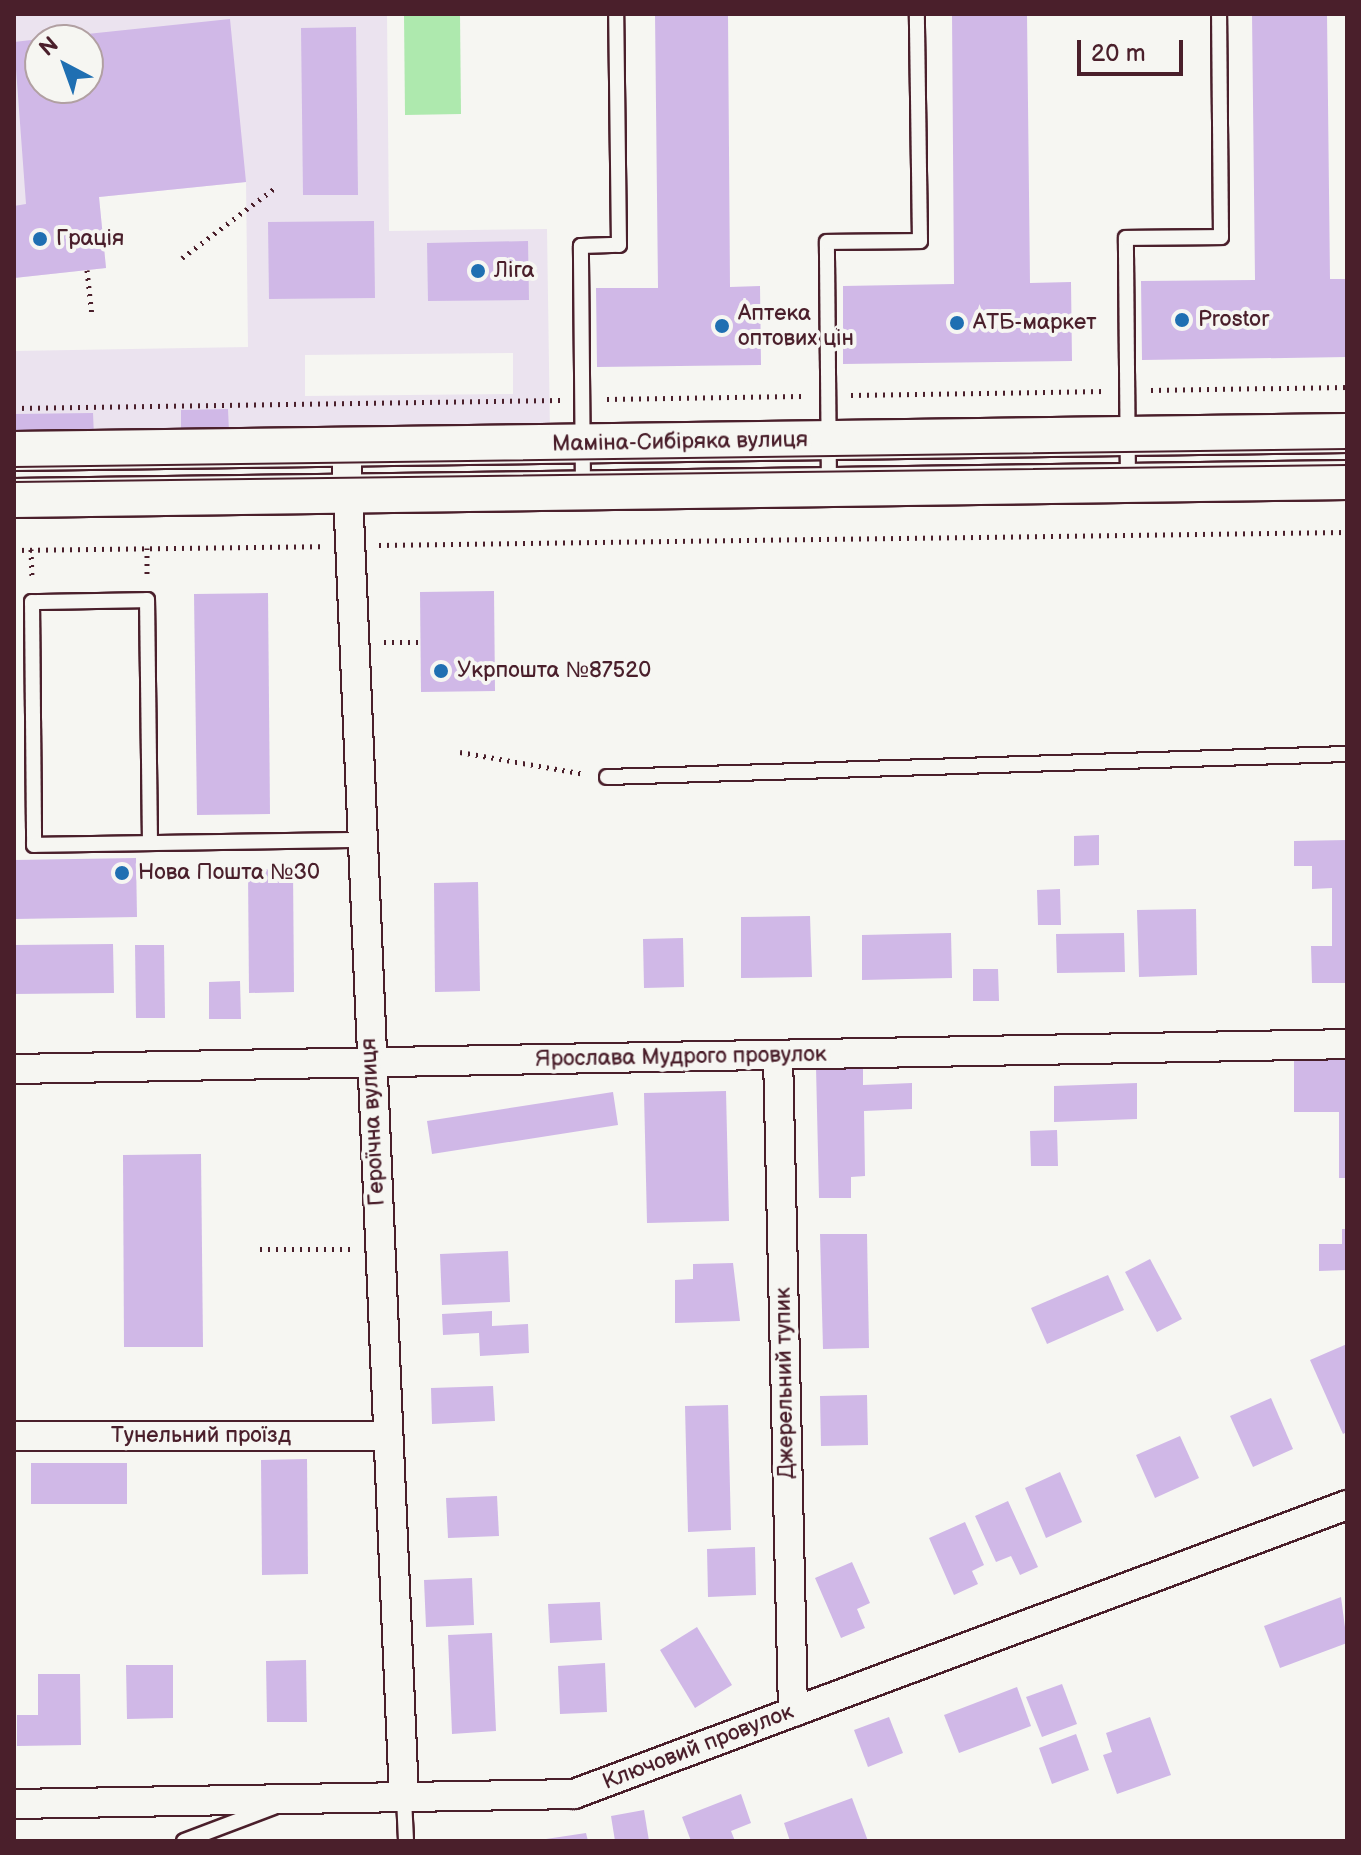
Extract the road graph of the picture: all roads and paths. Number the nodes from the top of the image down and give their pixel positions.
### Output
1 (616, 14) edge
2 (917, 14) edge
3 (1219, 14) edge
4 (275, 188) dead end
5 (182, 258) dead end
6 (87, 270) dead end
7 (92, 316) dead end
8 (1347, 387) edge
9 (1128, 390) junction
10 (828, 395) junction
11 (582, 400) junction
12 (14, 408) edge
13 (1347, 433) edge
14 (1128, 436) junction
15 (829, 440) junction
16 (583, 443) junction
17 (346, 447) junction
18 (14, 451) edge
19 (1347, 480) edge
20 (1128, 483) junction
21 (829, 487) junction
22 (583, 490) junction
23 (346, 493) junction
24 (14, 498) edge
25 (1347, 532) edge
26 (347, 546) junction
27 (14, 550) edge
28 (460, 752) dead end
29 (1347, 754) edge
30 (607, 777) joint
31 (360, 840) junction
32 (150, 843) junction
33 (1347, 1044) edge
34 (778, 1055) junction
35 (370, 1062) junction
36 (14, 1069) edge
37 (260, 1249) dead end
38 (379, 1249) junction
39 (14, 1436) edge
40 (387, 1436) junction
41 (1347, 1505) edge
42 (793, 1712) junction
43 (404, 1798) junction
44 (294, 1800) junction
45 (14, 1804) edge
46 (184, 1841) edge
47 (406, 1841) edge

1 - 11 lane
2 - 10 lane
3 - 9 lane
4 - 5 path
6 - 7 path
8 - 9 path
9 - 10 path
9 - 14 lane
10 - 11 path
10 - 15 lane
11 - 12 path
11 - 16 lane
13 - 14 main road, Маміна-Сибіряка вулиця
14 - 15 main road, Маміна-Сибіряка вулиця
14 - 20 lane
15 - 16 main road, Маміна-Сибіряка вулиця
15 - 21 lane
16 - 17 main road, Маміна-Сибіряка вулиця
16 - 22 lane
17 - 18 main road, Маміна-Сибіряка вулиця
17 - 23 street, Героїчна вулиця
19 - 20 main road
20 - 21 main road
21 - 22 main road
22 - 23 main road
23 - 24 main road
23 - 26 street, Героїчна вулиця
25 - 26 path
26 - 27 path
26 - 31 street, Героїчна вулиця
28 - 30 path
29 - 30 lane
31 - 32 lane
31 - 35 street, Героїчна вулиця
32 - 32 lane
33 - 34 street, Ярослава Мудрого провулок
34 - 35 street, Ярослава Мудрого провулок
34 - 42 street, Джерельний тупик
35 - 36 street, Ярослава Мудрого провулок
35 - 38 street, Героїчна вулиця
37 - 38 path
38 - 40 street, Героїчна вулиця
39 - 40 street, Тунельний проїзд
40 - 43 street, Героїчна вулиця
41 - 42 street, Ключовий провулок
42 - 43 street, Ключовий провулок
43 - 44 street, Ключовий провулок
43 - 47 lane
44 - 45 street, Ключовий провулок
44 - 46 lane

